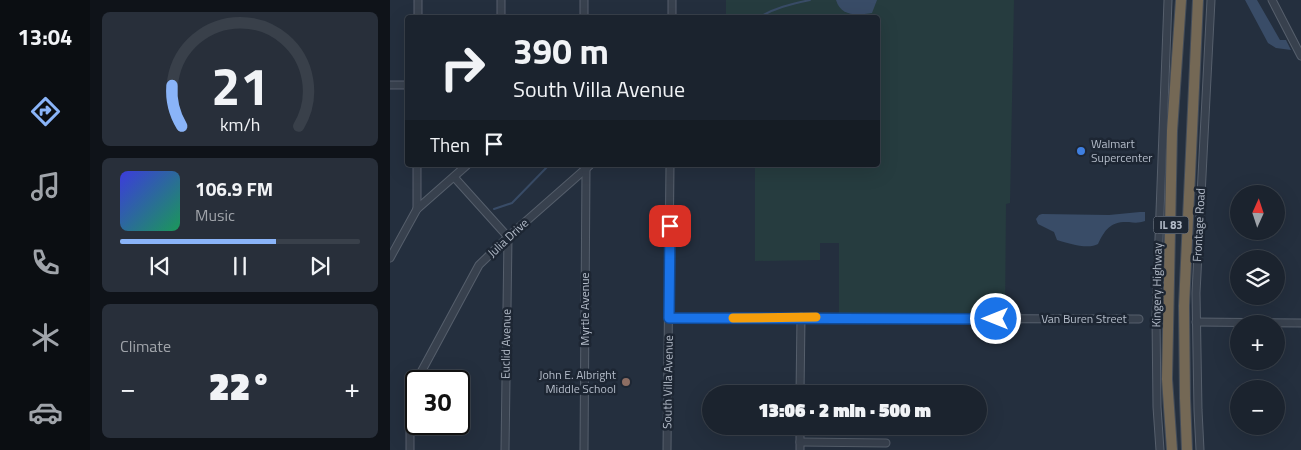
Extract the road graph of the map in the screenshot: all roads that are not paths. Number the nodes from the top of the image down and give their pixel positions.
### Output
1 (418, 0) edge
2 (501, 0) edge
3 (584, 0) edge
4 (672, 0) edge
5 (1168, 0) edge
6 (1181, 0) edge
7 (1198, 0) edge
8 (1211, 0) edge
9 (1272, 0) edge
10 (418, 15) edge
11 (501, 15) edge
12 (584, 15) edge
13 (672, 15) edge
14 (1301, 56) edge
15 (390, 85) edge
16 (405, 85) edge
17 (417, 167) edge
18 (466, 167) edge
19 (588, 167) edge
20 (670, 167) edge
21 (454, 177) junction
22 (417, 209) junction
23 (508, 237) junction
24 (390, 258) edge
25 (801, 317) junction
26 (669, 318) junction
27 (1139, 319) dead end
28 (1196, 322) junction
29 (1301, 322) edge
30 (800, 385) edge
31 (800, 435) edge
32 (800, 442) junction
33 (886, 443) dead end
34 (410, 450) edge
35 (505, 450) edge
36 (584, 450) edge
37 (667, 450) edge
38 (800, 450) edge
39 (1160, 450) edge
40 (1172, 450) edge
41 (1187, 450) edge
42 (1200, 450) edge

1 - 10 street
2 - 11 street
3 - 12 street
4 - 13 street
5 - 39 street
6 - 40 highway, Kingery Highway / IL 83
7 - 41 highway, IL 83
8 - 28 street, Frontage Road
9 - 14 street
15 - 16 street
17 - 22 street
18 - 21 street
19 - 23 street, Julia Drive
19 - 36 street, Myrtle Avenue
20 - 26 street, South Villa Avenue
21 - 22 street
21 - 23 street
22 - 24 street
23 - 34 street, Julia Drive
23 - 35 street, Euclid Avenue
25 - 26 street, Van Buren Street
25 - 27 street, Van Buren Street
25 - 30 street
26 - 37 street, South Villa Avenue
28 - 29 street
28 - 42 street, Frontage Road
31 - 32 street
32 - 33 street
32 - 38 street

